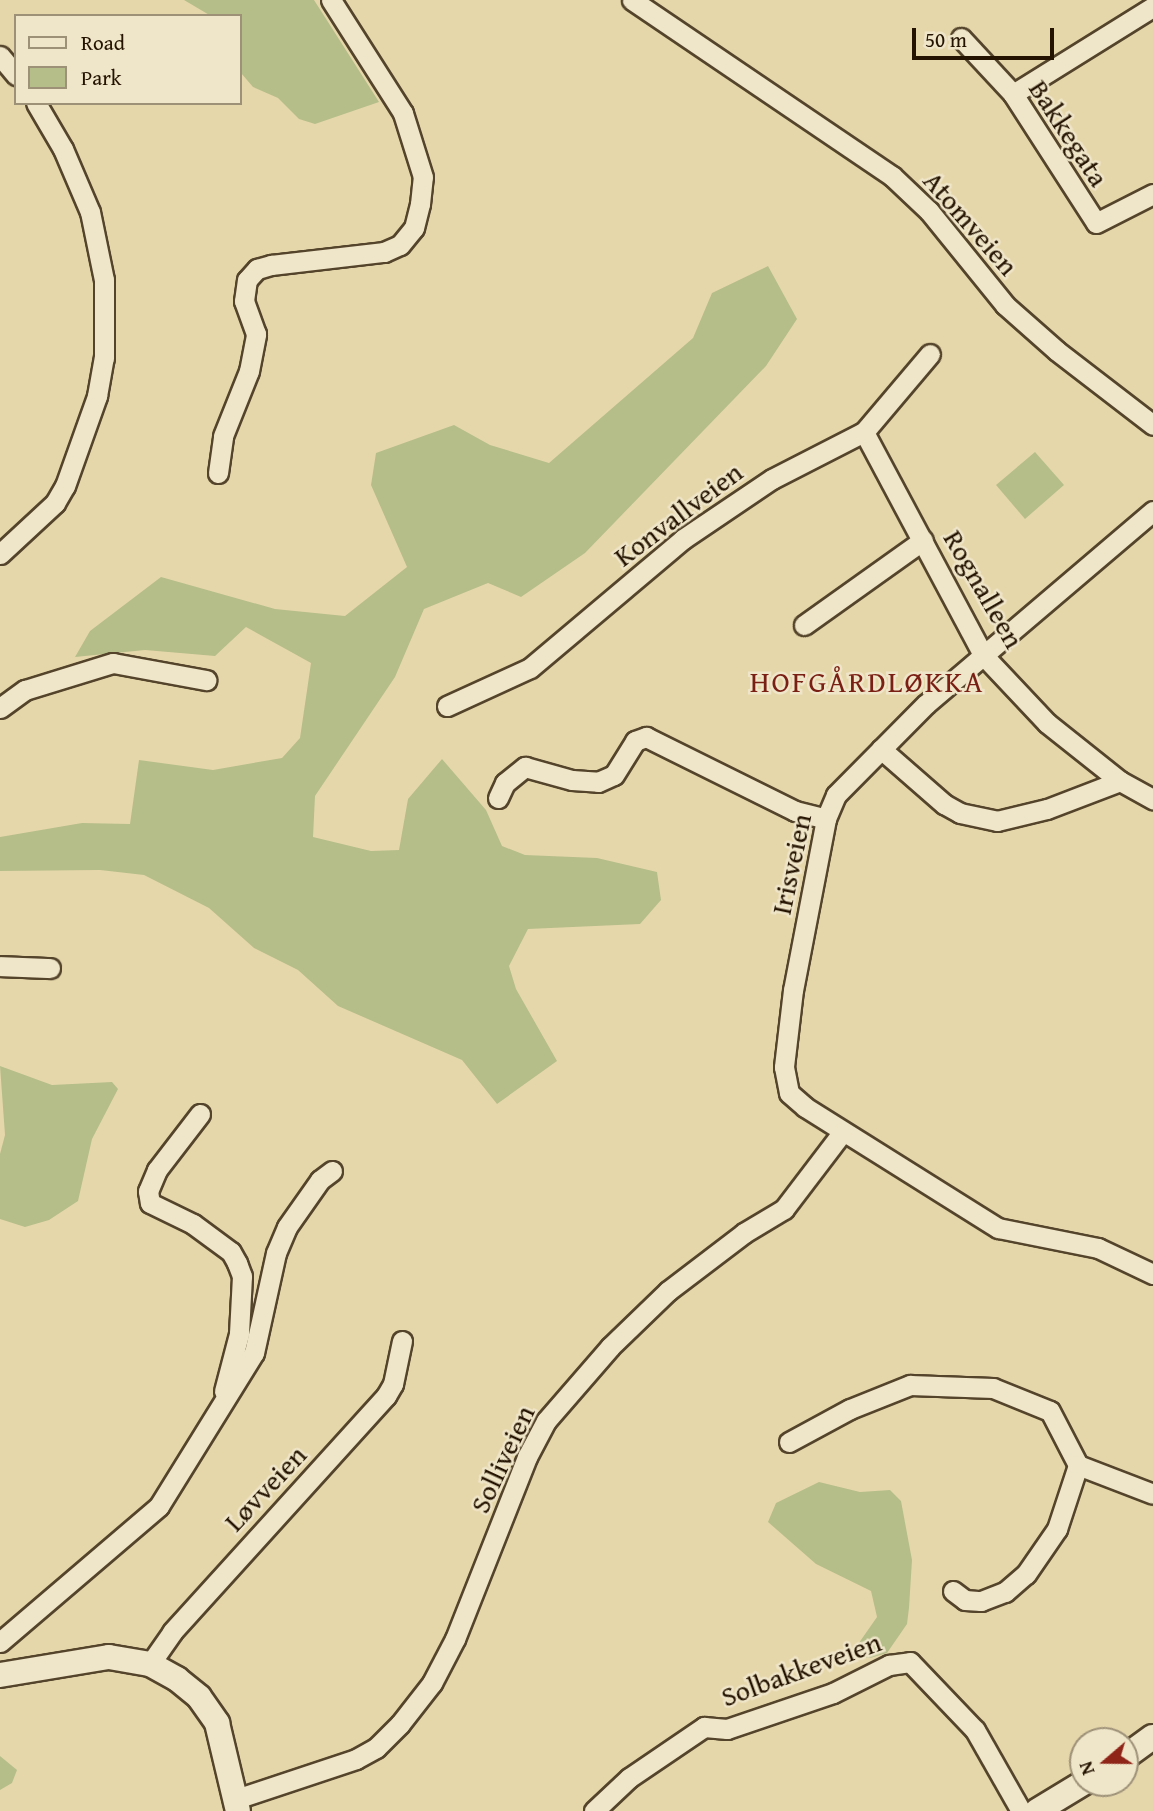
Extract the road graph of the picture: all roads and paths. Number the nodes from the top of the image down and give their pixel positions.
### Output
1 (331, 0) edge
2 (632, 0) edge
3 (1153, 7) edge
4 (961, 38) dead end
5 (0, 56) edge
6 (14, 73) edge
7 (1013, 94) junction
8 (37, 105) edge
9 (1153, 194) edge
10 (930, 354) dead end
11 (1153, 425) edge
12 (864, 432) junction
13 (218, 473) dead end
14 (1153, 511) edge
15 (923, 540) junction
16 (0, 554) edge
17 (804, 625) dead end
18 (983, 655) junction
19 (206, 680) dead end
20 (447, 706) dead end
21 (0, 708) edge
22 (881, 749) junction
23 (1120, 781) junction
24 (498, 798) dead end
25 (1153, 799) edge
26 (826, 819) junction
27 (0, 965) edge
28 (50, 968) dead end
29 (200, 1114) dead end
30 (842, 1133) junction
31 (332, 1171) dead end
32 (1153, 1274) edge
33 (402, 1341) dead end
34 (224, 1403) junction
35 (789, 1442) dead end
36 (1079, 1465) junction
37 (1153, 1494) edge
38 (953, 1591) dead end
39 (0, 1642) edge
40 (150, 1664) junction
41 (0, 1675) edge
42 (1069, 1792) edge
43 (237, 1805) edge
44 (594, 1811) edge
45 (1021, 1811) edge
46 (1037, 1811) edge

1 - 13 street
2 - 11 street, Atomveien
3 - 7 street
4 - 7 street, Bakkegata
5 - 6 street
7 - 9 street, Bakkegata
8 - 16 street
10 - 12 street, Konvallveien
12 - 15 street, Rognalleen
12 - 20 street, Konvallveien
14 - 18 street, Irisveien
15 - 17 street
15 - 18 street, Rognalleen
18 - 22 street, Irisveien
18 - 23 street, Rognalleen
19 - 21 street
22 - 23 street
22 - 26 street, Irisveien
23 - 25 street, Rognalleen
24 - 26 street
26 - 30 street, Irisveien
27 - 28 street
29 - 34 street
30 - 32 street, Irisveien
30 - 43 street, Solliveien
31 - 34 street
33 - 40 street, Løvveien
34 - 39 street
35 - 36 street
36 - 37 street
36 - 38 street
40 - 41 street
40 - 43 street
42 - 46 street
44 - 45 street, Solbakkeveien

